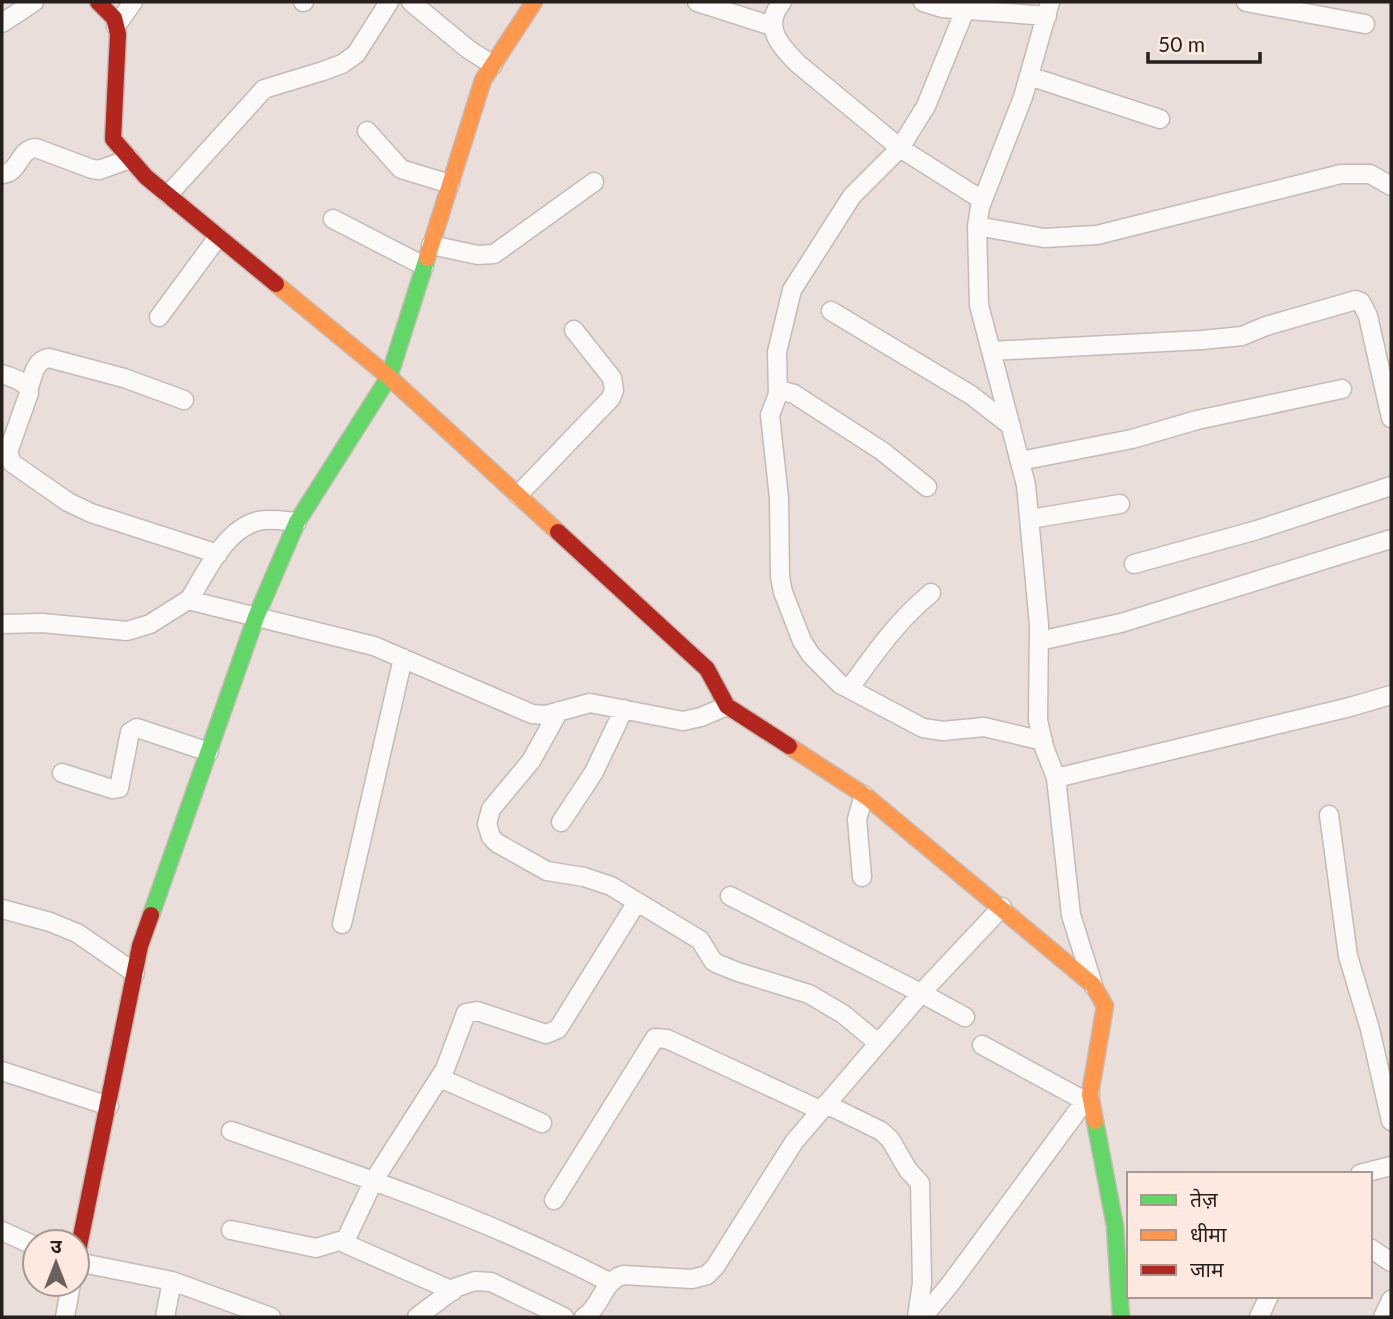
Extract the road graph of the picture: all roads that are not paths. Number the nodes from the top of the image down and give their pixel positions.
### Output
1 (34, 2) edge
2 (98, 2) edge
3 (133, 2) edge
4 (389, 2) edge
5 (411, 2) edge
6 (534, 2) edge
7 (697, 2) edge
8 (782, 2) edge
9 (923, 2) edge
10 (1247, 2) edge
11 (965, 9) junction
12 (1049, 9) edge
13 (2, 23) edge
14 (1364, 24) dead end
15 (116, 26) junction
16 (772, 26) junction
17 (493, 65) junction
18 (1029, 76) junction
19 (1160, 119) dead end
20 (367, 131) dead end
21 (900, 148) junction
22 (130, 159) junction
23 (2, 174) edge
24 (594, 181) dead end
25 (450, 184) junction
26 (1391, 186) edge
27 (168, 195) junction
28 (982, 200) junction
29 (333, 219) dead end
30 (977, 226) junction
31 (218, 236) junction
32 (431, 245) junction
33 (424, 266) junction
34 (831, 311) dead end
35 (159, 317) dead end
36 (574, 331) dead end
37 (991, 351) junction
38 (2, 374) edge
39 (389, 377) junction
40 (29, 388) junction
41 (1342, 389) dead end
42 (778, 394) junction
43 (184, 400) dead end
44 (1391, 415) edge
45 (1011, 426) junction
46 (1020, 461) junction
47 (1391, 486) edge
48 (927, 487) dead end
49 (518, 495) junction
50 (1120, 504) dead end
51 (1030, 519) junction
52 (298, 522) junction
53 (1391, 539) edge
54 (218, 554) junction
55 (1134, 564) dead end
56 (931, 593) dead end
57 (189, 600) junction
58 (256, 617) junction
59 (2, 624) edge
60 (1039, 641) junction
61 (403, 659) junction
62 (849, 689) junction
63 (1391, 695) edge
64 (727, 706) junction
65 (624, 709) junction
66 (559, 711) junction
67 (1043, 741) junction
68 (209, 752) junction
69 (62, 773) dead end
70 (1056, 778) junction
71 (864, 795) junction
72 (1329, 815) dead end
73 (561, 822) dead end
74 (862, 877) dead end
75 (730, 896) dead end
76 (637, 902) junction
77 (1002, 907) junction
78 (2, 909) edge
79 (342, 923) dead end
80 (135, 974) junction
81 (1093, 985) junction
82 (921, 993) junction
83 (965, 1017) dead end
84 (878, 1043) junction
85 (982, 1045) dead end
86 (2, 1071) edge
87 (440, 1078) junction
88 (1087, 1097) junction
89 (109, 1105) junction
90 (823, 1107) junction
91 (1391, 1121) edge
92 (542, 1123) dead end
93 (231, 1131) dead end
94 (1391, 1166) edge
95 (1368, 1172) edge
96 (374, 1180) junction
97 (554, 1200) dead end
98 (1122, 1227) edge
99 (83, 1228) edge
100 (231, 1230) dead end
101 (2, 1231) edge
102 (346, 1239) junction
103 (21, 1240) edge
104 (1372, 1249) edge
105 (1391, 1262) edge
106 (91, 1265) edge
107 (172, 1281) junction
108 (609, 1282) junction
109 (453, 1290) junction
110 (68, 1298) edge
111 (1268, 1298) edge
112 (1391, 1300) edge
113 (65, 1317) edge
114 (165, 1317) edge
115 (271, 1317) edge
116 (417, 1317) edge
117 (565, 1317) edge
118 (584, 1317) edge
119 (917, 1317) edge
120 (923, 1317) edge
121 (1121, 1317) edge
122 (1259, 1317) edge
123 (1383, 1317) edge

1 - 13 street
2 - 15 street
3 - 15 street
4 - 27 street
5 - 17 street
6 - 17 street
7 - 16 street
8 - 16 street
9 - 11 street
10 - 14 street
11 - 12 street
11 - 21 street
12 - 18 street
15 - 22 street
16 - 21 street
17 - 25 street
18 - 19 street
18 - 28 street
20 - 25 street
21 - 28 street
21 - 42 street
22 - 23 street
22 - 27 street
24 - 32 street
25 - 32 street
26 - 30 street
27 - 31 street
28 - 30 street
29 - 33 street
30 - 37 street
31 - 35 street
31 - 39 street
32 - 33 street
33 - 39 street
34 - 45 street
36 - 49 street
37 - 44 street
37 - 45 street
38 - 40 street
39 - 49 street
39 - 52 street
40 - 43 street
40 - 54 street
41 - 46 street
42 - 48 street
42 - 62 street
45 - 46 street
46 - 51 street
47 - 55 street
49 - 64 street
50 - 51 street
51 - 60 street
52 - 54 street
52 - 58 street
53 - 60 street
54 - 57 street
56 - 62 street
57 - 58 street
57 - 59 street
58 - 61 street
58 - 68 street
60 - 67 street
61 - 66 street
61 - 79 street
62 - 67 street
63 - 70 street
64 - 65 street
64 - 71 street
65 - 66 street
65 - 73 street
66 - 76 street
67 - 70 street
68 - 69 street
68 - 80 street
70 - 81 street
71 - 74 street
71 - 77 street
72 - 91 street
75 - 82 street
76 - 84 street
76 - 87 street
77 - 81 street
77 - 82 street
78 - 80 street
80 - 89 street
81 - 88 street
82 - 83 street
82 - 84 street
84 - 90 street
85 - 88 street
86 - 89 street
87 - 92 street
87 - 96 street
88 - 98 street
88 - 120 street
89 - 99 street
90 - 97 street
90 - 108 street
90 - 119 street
93 - 96 street
94 - 95 street
96 - 102 street
96 - 108 street
98 - 121 street
100 - 102 street
101 - 103 street
102 - 109 street
104 - 105 street
106 - 107 street
107 - 114 street
107 - 115 street
108 - 118 street
109 - 116 street
109 - 117 street
110 - 113 street
111 - 122 street
112 - 123 street

